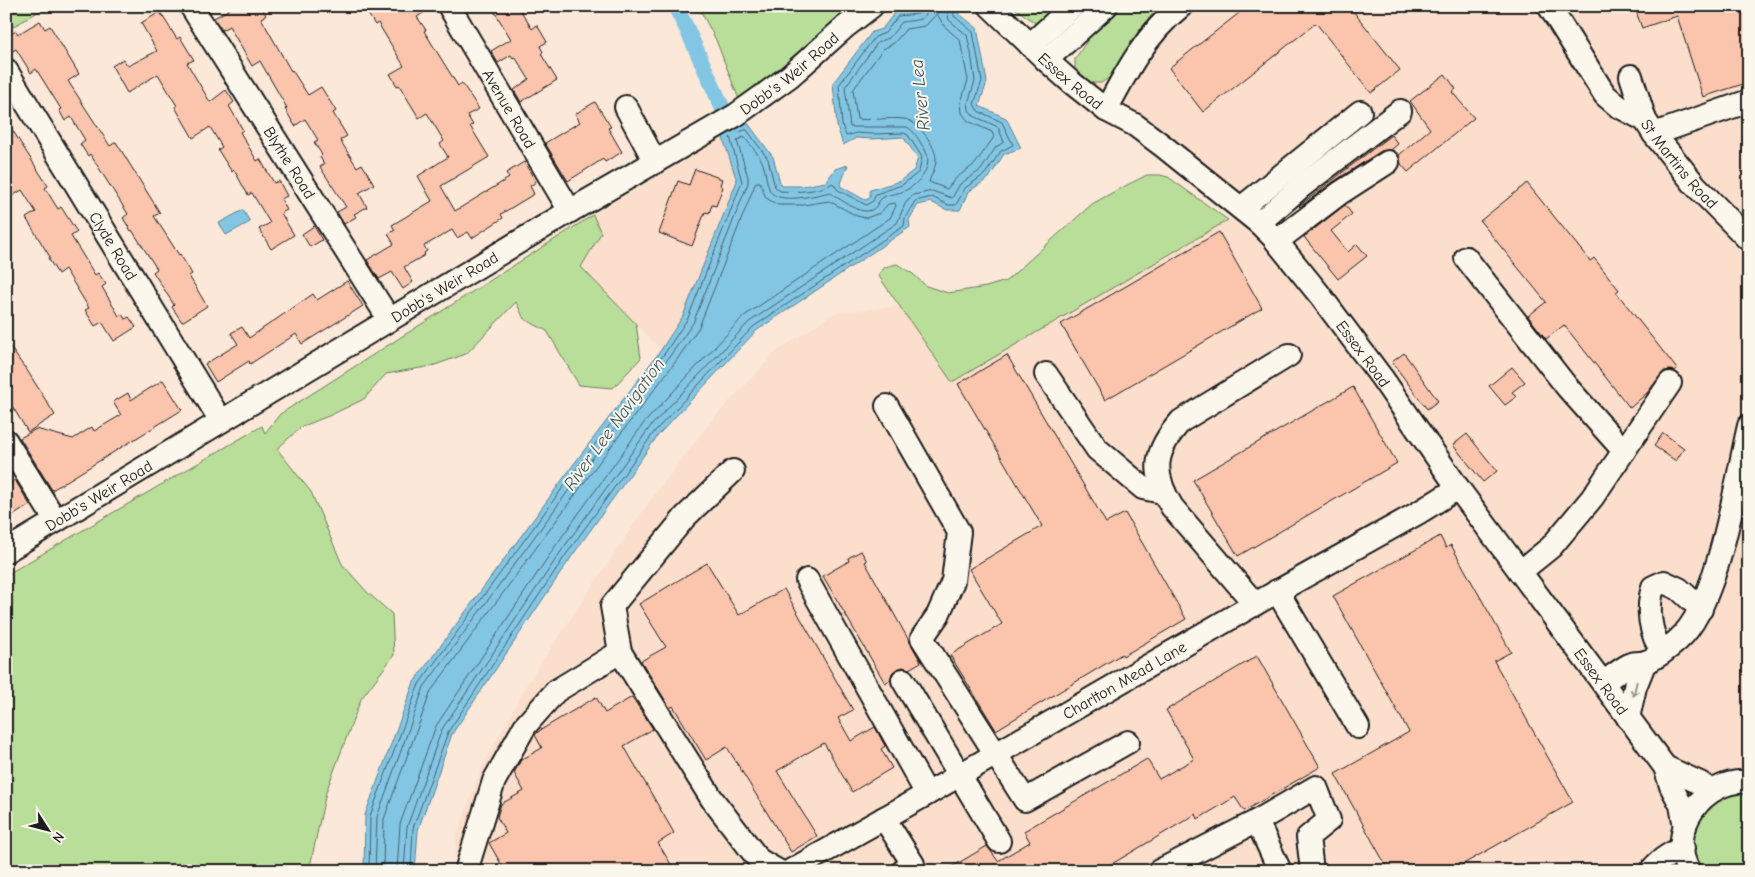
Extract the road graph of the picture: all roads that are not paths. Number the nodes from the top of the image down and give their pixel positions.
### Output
1 (191, 6) edge
2 (449, 6) edge
3 (872, 6) edge
4 (1073, 6) edge
5 (1106, 6) edge
6 (1181, 6) edge
7 (1549, 6) edge
8 (991, 7) edge
9 (1038, 53) junction
10 (6, 70) edge
11 (1631, 76) dead end
12 (1749, 101) edge
13 (626, 108) dead end
14 (1106, 110) junction
15 (1400, 111) dead end
16 (1360, 112) dead end
17 (1650, 127) junction
18 (655, 162) junction
19 (1388, 162) dead end
20 (1241, 208) junction
21 (570, 211) junction
22 (1259, 222) junction
23 (1749, 240) edge
24 (1277, 242) junction
25 (1466, 258) dead end
26 (389, 320) junction
27 (1289, 355) dead end
28 (1046, 374) dead end
29 (1670, 383) dead end
30 (887, 406) dead end
31 (221, 421) junction
32 (1748, 432) edge
33 (6, 441) edge
34 (1624, 452) junction
35 (733, 472) dead end
36 (1458, 488) junction
37 (1162, 492) junction
38 (56, 521) junction
39 (6, 551) edge
40 (1520, 572) junction
41 (807, 580) dead end
42 (1278, 591) junction
43 (1255, 604) junction
44 (1701, 609) junction
45 (620, 652) junction
46 (1654, 657) junction
47 (903, 680) dead end
48 (1603, 683) junction
49 (1628, 718) junction
50 (1358, 727) dead end
51 (1128, 742) dead end
52 (996, 753) junction
53 (1665, 767) junction
54 (1749, 768) edge
55 (959, 775) junction
56 (1730, 785) edge
57 (927, 794) junction
58 (884, 818) junction
59 (1257, 821) junction
60 (1684, 837) junction
61 (999, 841) dead end
62 (466, 871) edge
63 (778, 871) edge
64 (790, 871) edge
65 (903, 871) edge
66 (1159, 871) edge
67 (1280, 871) edge
68 (1312, 871) edge
69 (1651, 871) edge
70 (1689, 871) edge

1 - 26 street, Blythe Road
2 - 21 street, Avenue Road
3 - 18 street, Dobb's Weir Road
4 - 9 street
5 - 9 street
6 - 14 street
7 - 17 street
8 - 9 street, Essex Road
9 - 14 street, Essex Road
10 - 31 street, Clyde Road
11 - 17 street, St Martins Road
12 - 17 street
13 - 18 street
14 - 20 street, Essex Road
15 - 22 street
16 - 20 street
17 - 23 street, St Martins Road
18 - 21 street, Dobb's Weir Road
19 - 24 street
20 - 22 street, Essex Road
21 - 26 street, Dobb's Weir Road
22 - 24 street, Essex Road
24 - 36 street, Essex Road
25 - 34 street
26 - 31 street, Dobb's Weir Road
27 - 37 street
28 - 37 street
29 - 34 street
30 - 52 street
31 - 38 street, Dobb's Weir Road
32 - 44 street
33 - 38 street
34 - 40 street
35 - 45 street
36 - 40 street, Essex Road
36 - 42 street, Charlton Mead Lane
37 - 43 street
38 - 39 street, Dobb's Weir Road
40 - 48 street, Essex Road
41 - 57 street
42 - 43 street, Charlton Mead Lane
42 - 50 street
43 - 52 street, Charlton Mead Lane
44 - 46 street
44 - 46 street
45 - 62 street
45 - 63 street
46 - 48 street
46 -> 49 street
47 - 55 street
48 - 49 street, Essex Road
49 - 53 street, Essex Road
51 - 52 street
52 - 55 street, Charlton Mead Lane
53 - 56 street, Essex Road
53 - 60 street, Essex Road
54 - 56 street
55 - 57 street, Charlton Mead Lane
55 - 61 street
56 - 60 street
57 - 58 street, Charlton Mead Lane
58 - 64 street, Charlton Mead Lane
58 - 65 street
59 - 66 street
59 - 67 street
59 - 68 street
60 - 69 street
60 - 70 street, Essex Road

